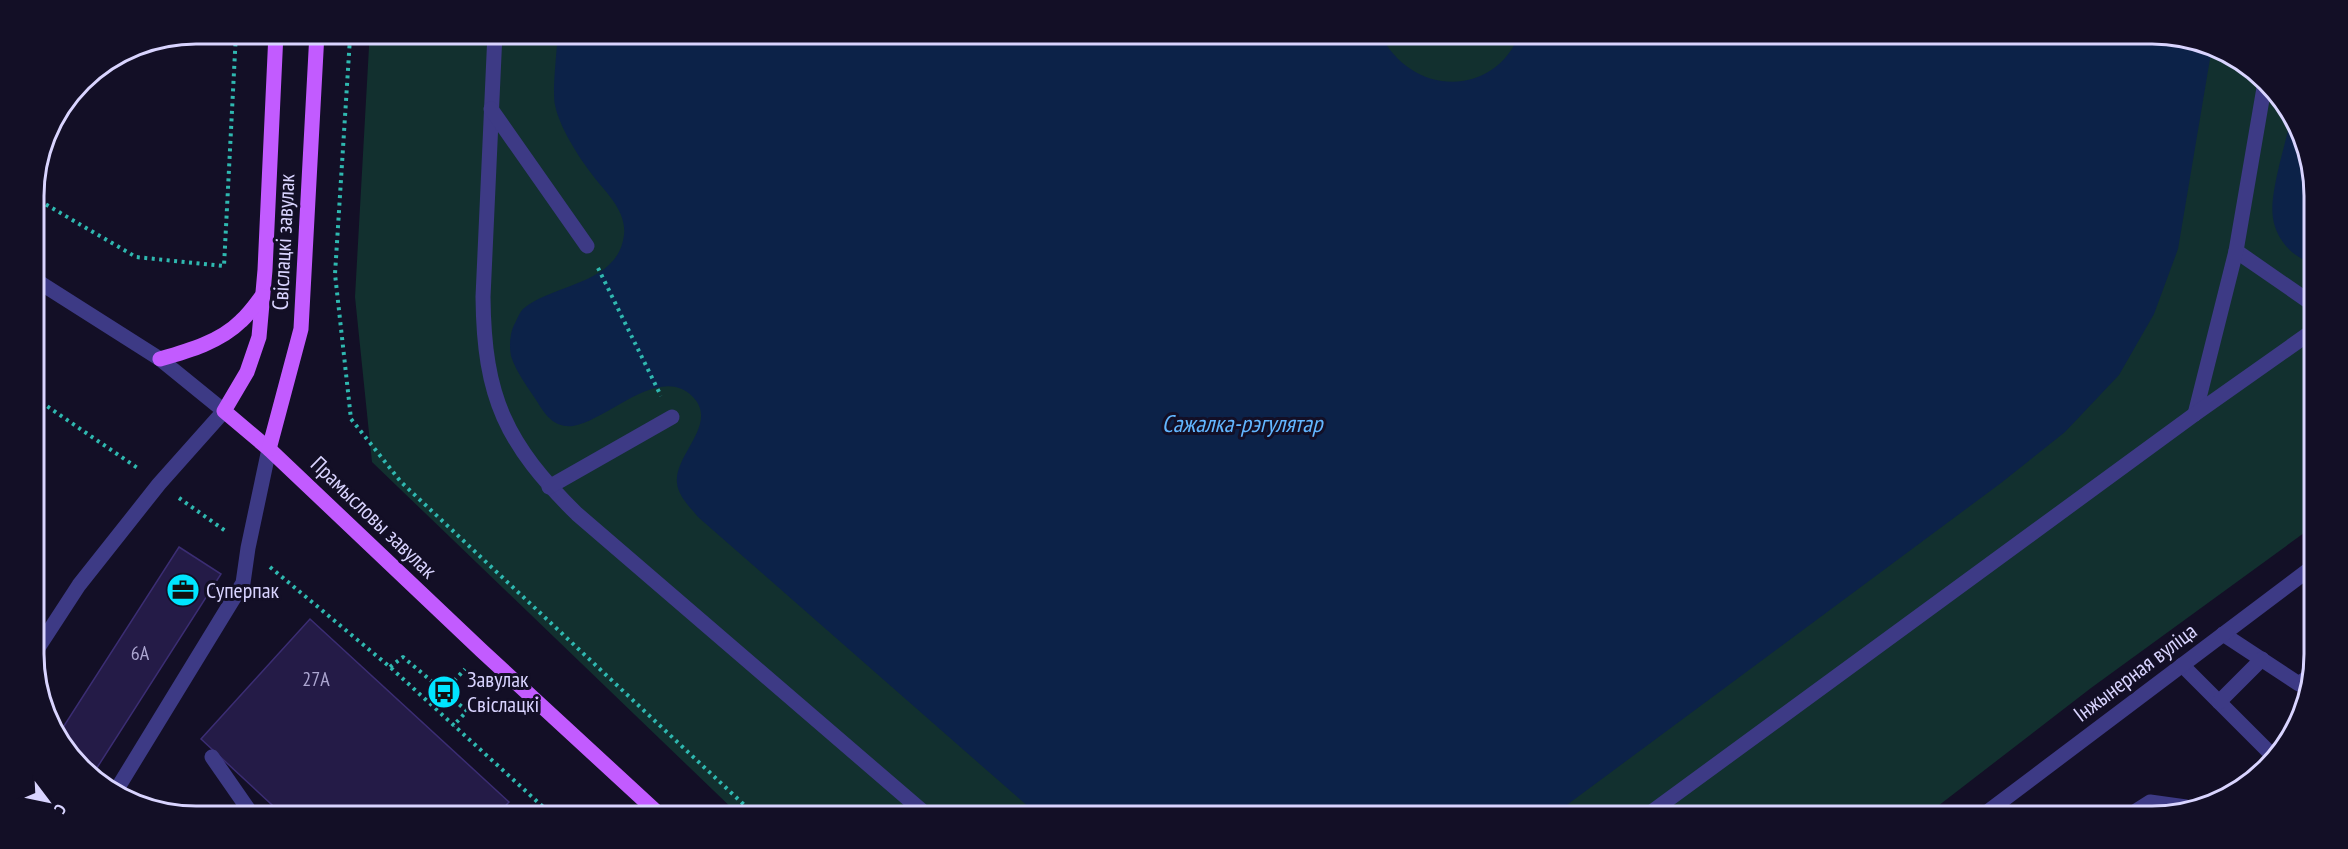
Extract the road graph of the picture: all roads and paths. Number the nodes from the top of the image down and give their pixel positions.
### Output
1 (235, 44) edge
2 (275, 44) edge
3 (317, 44) edge
4 (350, 44) edge
5 (494, 44) edge
6 (2263, 91) edge
7 (491, 109) junction
8 (44, 202) edge
9 (587, 246) joint
10 (2236, 251) junction
11 (44, 285) edge
12 (262, 296) junction
13 (2304, 298) edge
14 (2304, 337) edge
15 (160, 359) junction
16 (44, 405) edge
17 (224, 411) junction
18 (2195, 414) junction
19 (672, 417) joint
20 (269, 449) junction
21 (159, 484) junction
22 (549, 487) junction
23 (248, 548) junction
24 (2304, 573) edge
25 (2223, 634) junction
26 (44, 639) edge
27 (2262, 659) junction
28 (2182, 665) junction
29 (390, 667) junction
30 (2301, 682) edge
31 (2219, 702) junction
32 (453, 726) junction
33 (2268, 751) edge
34 (212, 757) dead end
35 (119, 785) edge
36 (2172, 804) edge
37 (1661, 805) edge
38 (1996, 805) edge
39 (2145, 805) edge
40 (246, 806) edge
41 (542, 806) edge
42 (650, 806) edge
43 (745, 806) edge
44 (916, 806) edge

1 - 8 path
2 - 12 main road, Свіслацкі завулак
3 - 20 main road, Свіслацкі завулак
4 - 43 path
5 - 7 street
6 - 10 street
7 - 9 street
7 - 22 street
9 - 19 path
10 - 13 street
10 - 18 street
11 - 15 street, Прамысловы завулак
12 - 15 main road
12 - 17 main road, Свіслацкі завулак
14 - 18 street
15 - 17 street, Прамысловы завулак
16 - 21 path
17 - 20 main road, Прамысловы завулак
17 - 21 street
18 - 37 street
19 - 22 street
20 - 23 street
20 - 42 main road, Прамысловы завулак
21 - 23 path
21 - 26 street
22 - 44 street
23 - 29 path
23 - 35 street
24 - 25 street, Інжынерная вуліца
25 - 27 street
25 - 28 street, Інжынерная вуліца
27 - 30 street
27 - 31 street
28 - 31 street
28 - 38 street, Інжынерная вуліца
29 - 32 path
29 - 32 path
31 - 33 street
32 - 41 path
34 - 40 street
36 - 39 street

